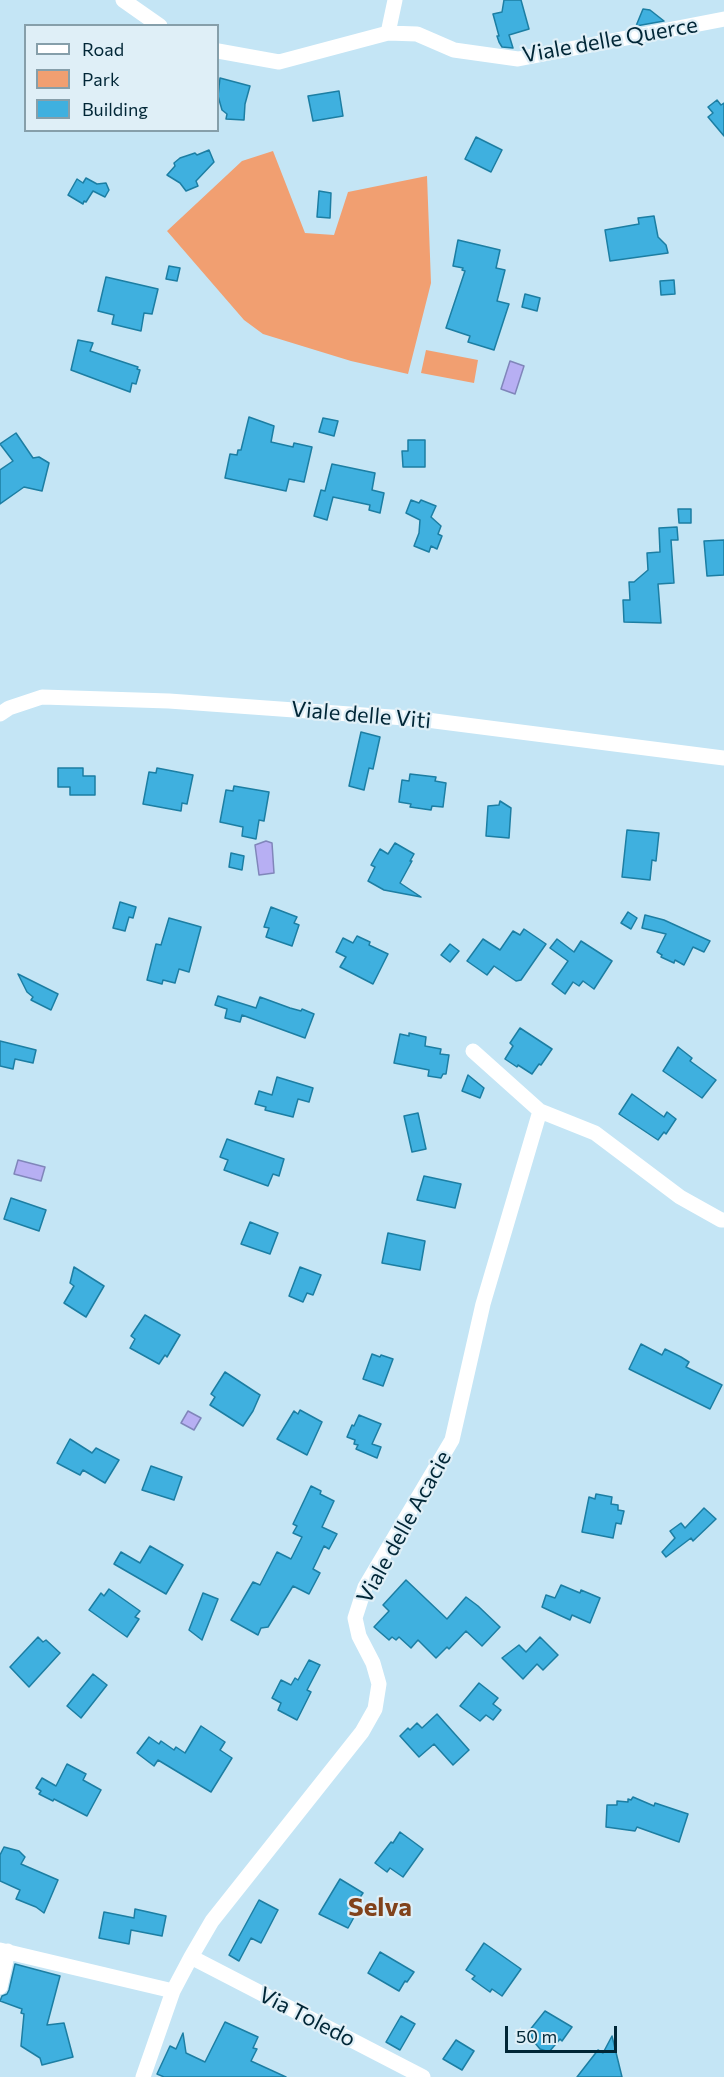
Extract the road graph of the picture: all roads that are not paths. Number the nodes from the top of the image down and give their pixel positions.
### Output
1 (123, 0) edge
2 (395, 0) edge
3 (724, 19) edge
4 (157, 24) edge
5 (388, 33) junction
6 (219, 51) edge
7 (0, 714) edge
8 (724, 758) edge
9 (473, 1052) dead end
10 (540, 1111) junction
11 (724, 1220) edge
12 (4, 1951) edge
13 (190, 1957) junction
14 (0, 1987) edge
15 (173, 1991) junction
16 (142, 2077) edge
17 (423, 2077) edge

1 - 4 street
2 - 5 street
3 - 5 street, Viale delle Querce
5 - 6 street, Viale delle Querce
7 - 8 street, Viale delle Viti
9 - 10 street
10 - 11 street
10 - 13 street, Viale delle Acacie
12 - 14 street
12 - 15 street
13 - 15 street, Viale delle Acacie
13 - 17 street, Via Toledo
15 - 16 street, Viale delle Acacie

